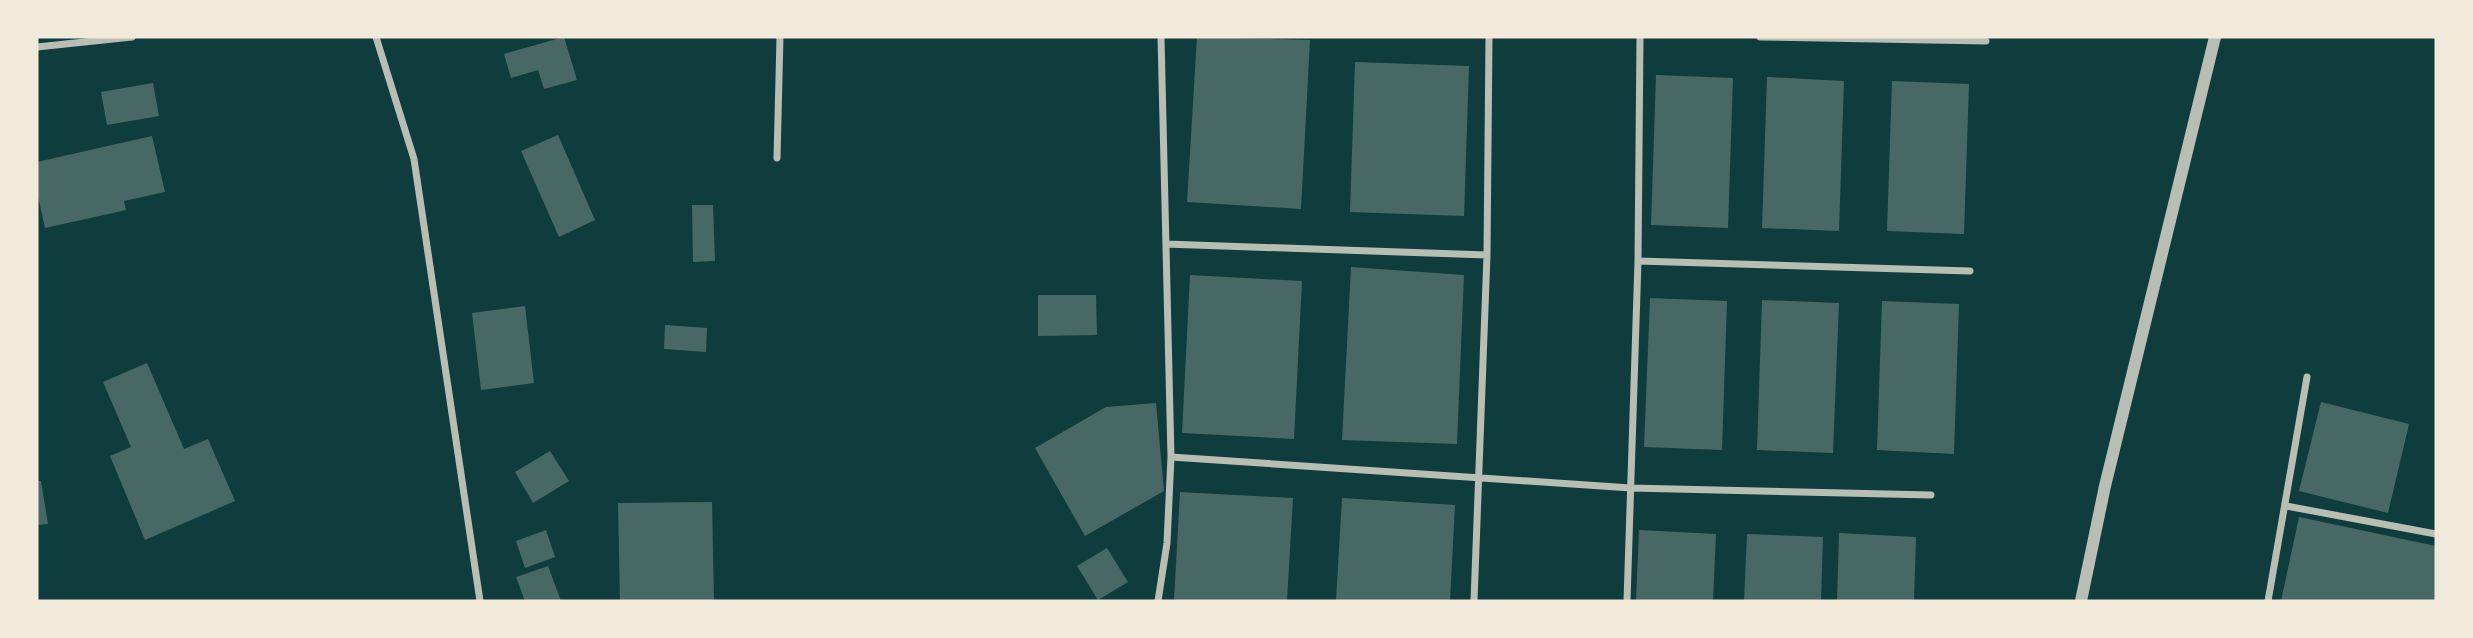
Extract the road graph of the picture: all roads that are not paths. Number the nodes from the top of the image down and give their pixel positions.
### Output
1 (132, 37) edge
2 (376, 37) edge
3 (780, 37) edge
4 (1161, 37) edge
5 (1489, 37) edge
6 (1640, 37) edge
7 (1760, 37) edge
8 (2216, 37) edge
9 (1986, 41) dead end
10 (37, 47) edge
11 (776, 158) dead end
12 (1166, 244) junction
13 (1487, 255) junction
14 (1637, 261) junction
15 (1970, 271) dead end
16 (2307, 377) dead end
17 (1171, 457) junction
18 (1477, 479) junction
19 (1631, 488) junction
20 (1931, 495) dead end
21 (2286, 506) junction
22 (2436, 534) edge
23 (480, 601) edge
24 (1158, 601) edge
25 (1474, 601) edge
26 (1627, 601) edge
27 (2081, 601) edge
28 (2269, 601) edge

1 - 10 street
2 - 23 street
3 - 11 street
4 - 12 street
5 - 13 street
6 - 14 street
7 - 9 street
8 - 27 street
12 - 13 street
12 - 17 street
13 - 18 street
14 - 15 street
14 - 19 street
16 - 21 street
17 - 18 street
17 - 24 street
18 - 19 street
18 - 25 street
19 - 20 street
19 - 26 street
21 - 22 street
21 - 28 street

